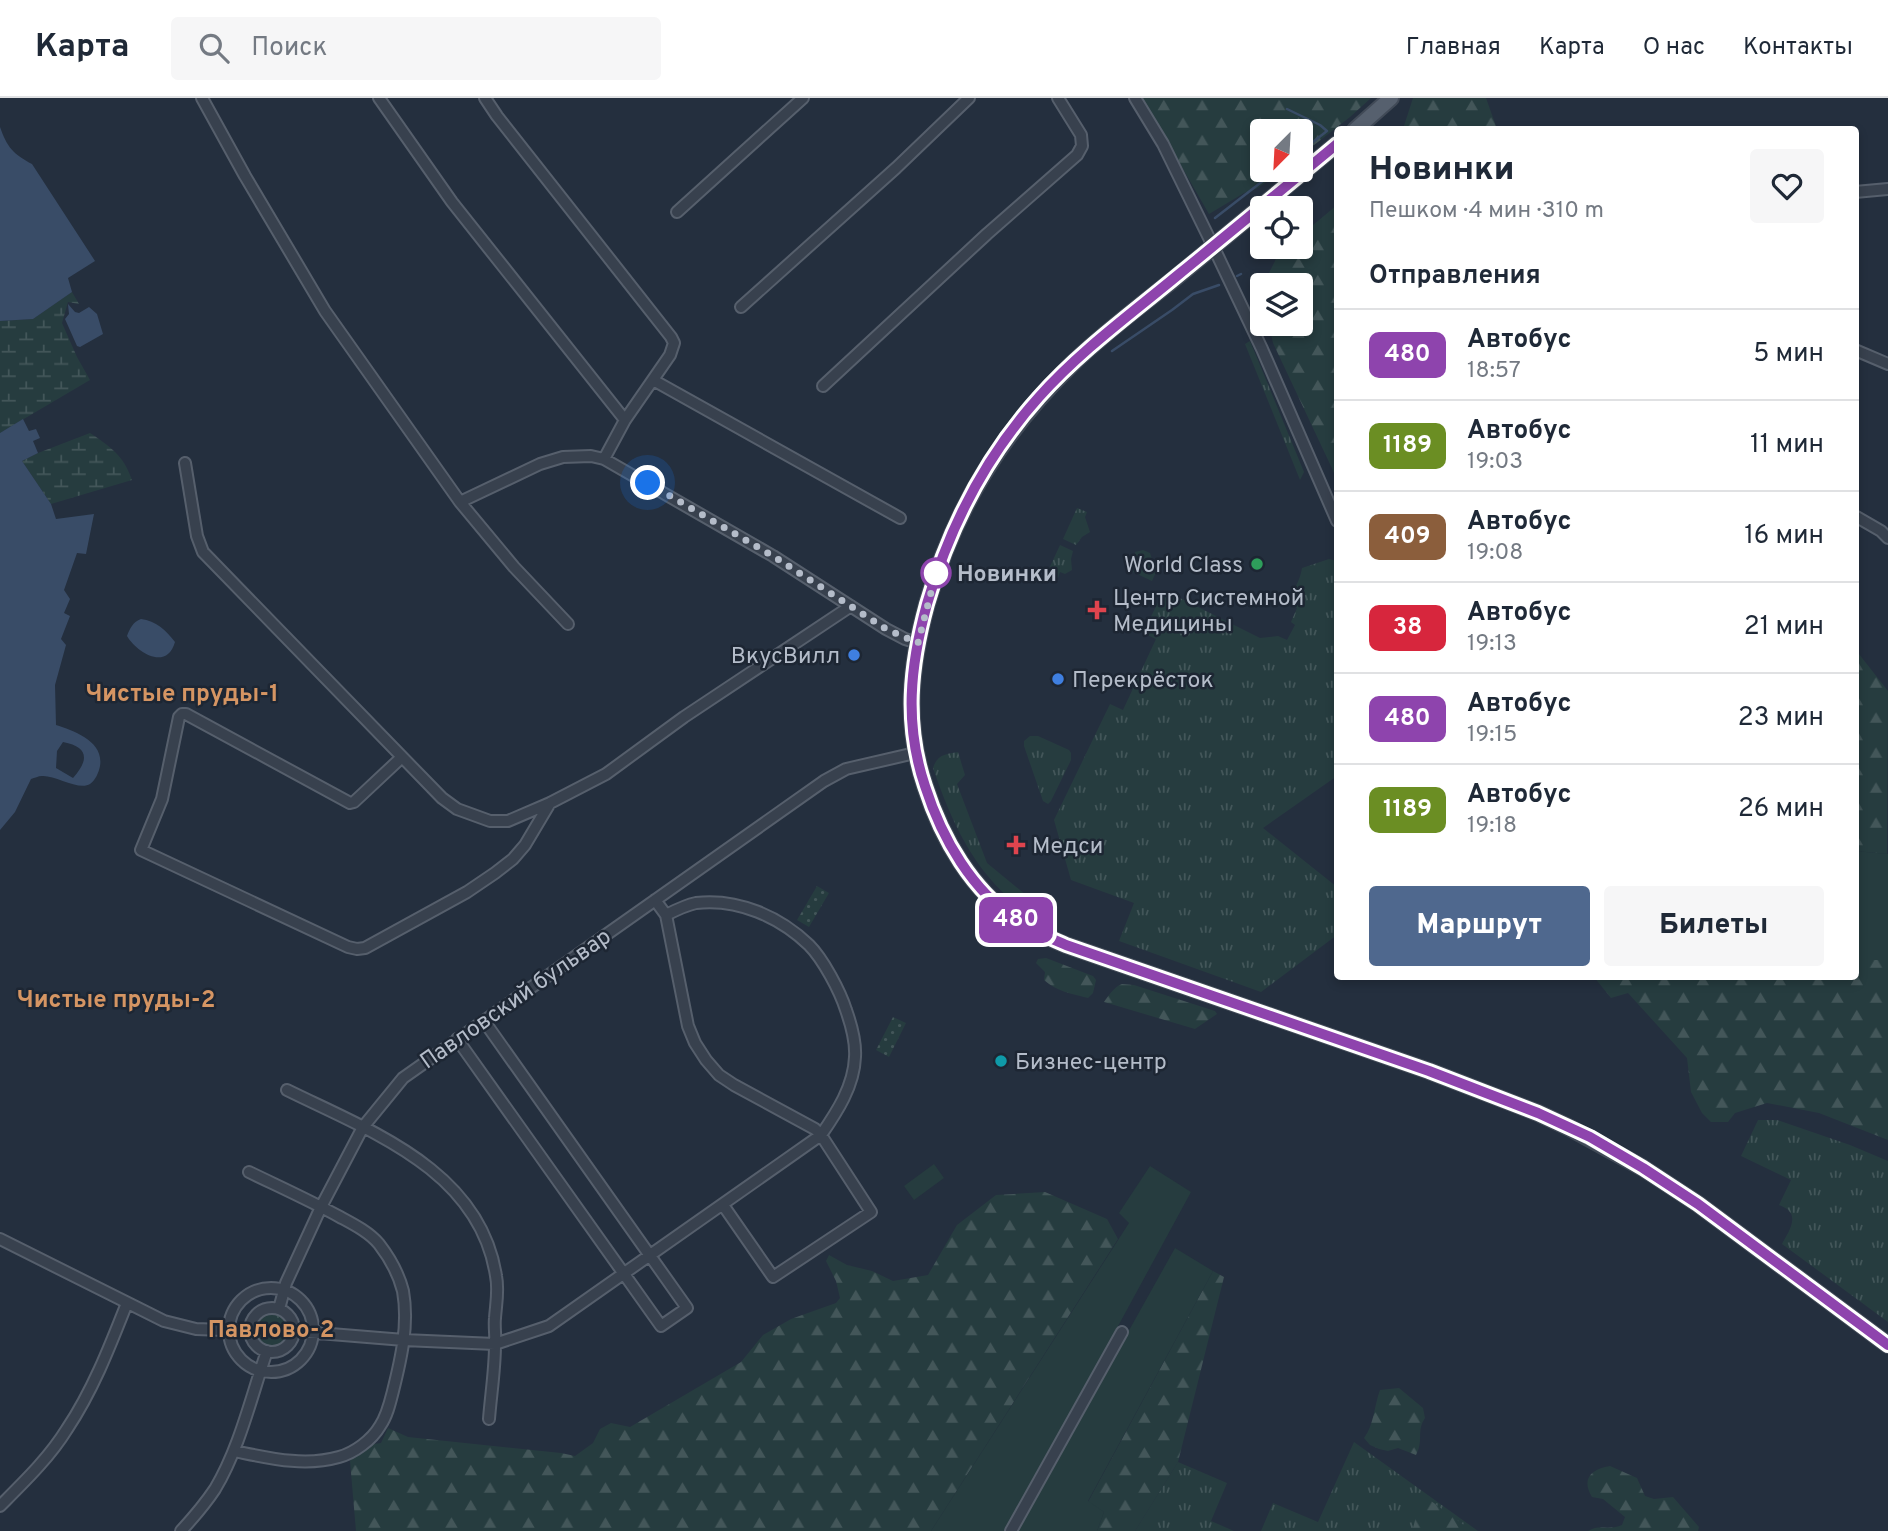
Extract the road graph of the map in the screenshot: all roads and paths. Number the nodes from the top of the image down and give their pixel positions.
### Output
1 (202, 98) edge
2 (379, 98) edge
3 (485, 98) edge
4 (803, 98) edge
5 (969, 98) edge
6 (1058, 98) edge
7 (1135, 98) edge
8 (1391, 98) edge
9 (1360, 126) edge
10 (1334, 146) edge
11 (1888, 188) edge
12 (1859, 192) edge
13 (677, 212) dead end
14 (1213, 246) junction
15 (741, 307) dead end
16 (1859, 352) edge
17 (1888, 364) edge
18 (653, 380) junction
19 (823, 386) dead end
20 (625, 420) junction
21 (604, 459) junction
22 (185, 463) dead end
23 (460, 502) junction
24 (1334, 514) edge
25 (900, 518) dead end
26 (1859, 518) edge
27 (1888, 538) edge
28 (851, 606) junction
29 (568, 624) dead end
30 (918, 643) junction
31 (915, 753) junction
32 (401, 758) junction
33 (551, 803) junction
34 (655, 900) junction
35 (666, 915) junction
36 (484, 1021) junction
37 (457, 1040) junction
38 (287, 1090) dead end
39 (363, 1127) junction
40 (821, 1135) junction
41 (249, 1172) dead end
42 (723, 1205) junction
43 (321, 1207) junction
44 (0, 1239) edge
45 (651, 1256) junction
46 (625, 1274) junction
47 (283, 1290) junction
48 (127, 1303) junction
49 (278, 1309) junction
50 (228, 1331) junction
51 (250, 1331) junction
52 (294, 1331) junction
53 (1122, 1332) dead end
54 (313, 1333) junction
55 (404, 1340) junction
56 (495, 1344) junction
57 (1888, 1345) edge
58 (267, 1351) junction
59 (260, 1371) junction
60 (489, 1419) dead end
61 (234, 1451) junction
62 (0, 1506) edge
63 (181, 1531) edge
64 (1011, 1531) edge

1 - 23 street
2 - 20 street
3 - 18 street
4 - 13 street
5 - 15 street
6 - 19 street
7 - 14 street
8 - 9 main road
10 - 14 main road
11 - 12 street
14 - 24 street
14 - 30 main road
16 - 17 street
18 - 20 street
18 - 25 street
20 - 21 street
21 - 23 street
21 - 28 street
22 - 32 street
23 - 29 street
26 - 27 street
28 - 30 street
28 - 33 street
30 - 31 main road
31 - 34 street, Павловский бульвар
31 - 57 main road
32 - 33 street
32 - 33 street
34 - 35 street
34 - 36 street, Павловский бульвар
35 - 40 street
35 - 40 street
36 - 37 street, Павловский бульвар
36 - 45 street
37 - 39 street, Павловский бульвар
37 - 46 street
38 - 39 street
39 - 43 street, Павловский бульвар
39 - 56 street
40 - 42 street
40 - 42 street
41 - 43 street
42 - 45 street
43 - 47 street, Павловский бульвар
43 - 55 street
44 - 48 street
45 - 46 street
45 - 46 street
46 - 56 street
47 - 49 street, Павловский бульвар
47 - 50 street
47 - 54 street
48 - 50 street
48 - 62 street
49 - 51 street
49 - 52 street
50 - 51 street
50 - 59 street
51 - 58 street
52 - 54 street
52 - 58 street
53 - 64 street
54 - 55 street
54 - 59 street
55 - 56 street
55 - 61 street
56 - 60 street
58 - 59 street
59 - 61 street
61 - 63 street

